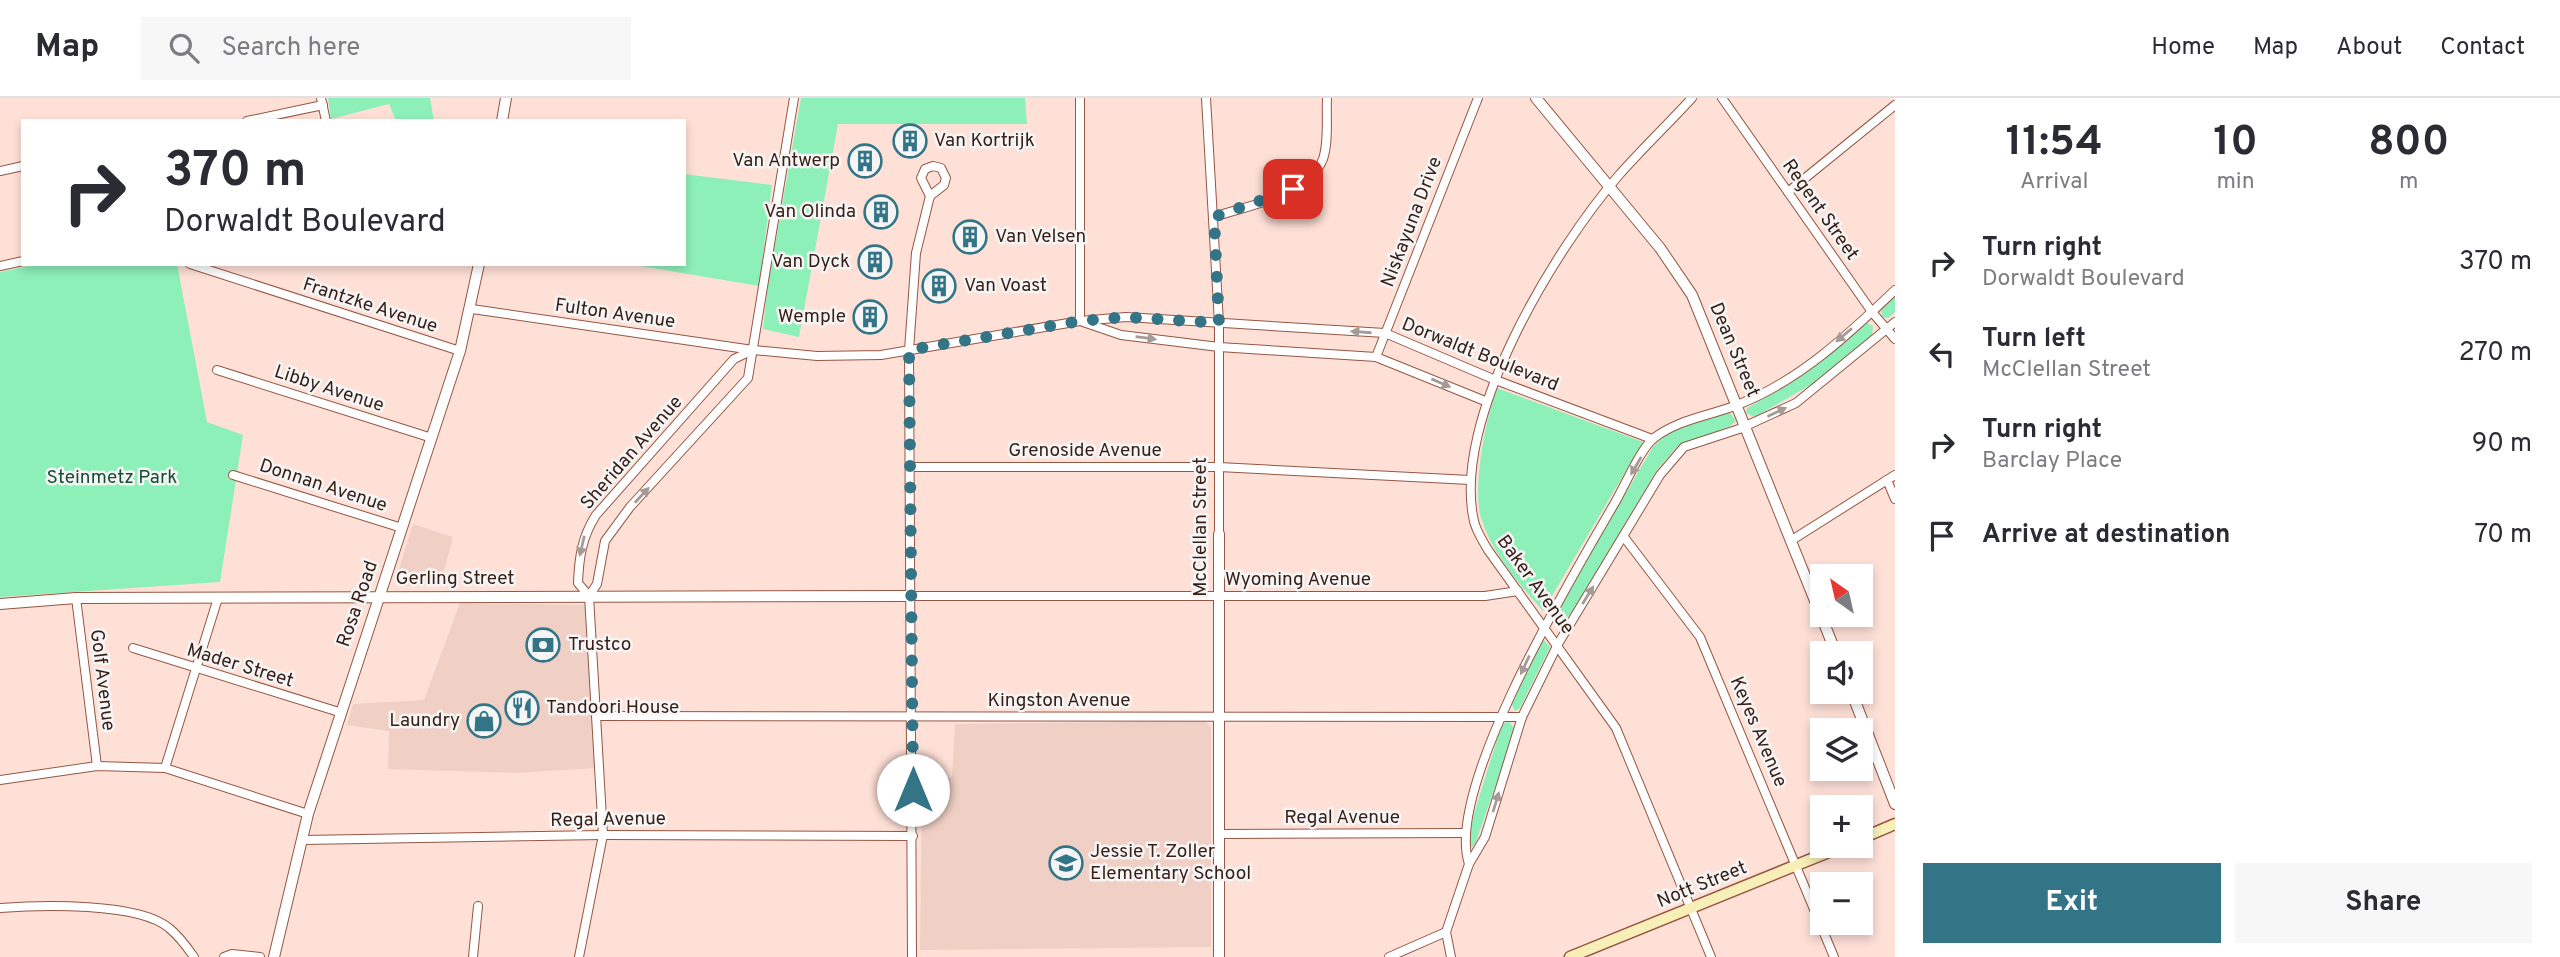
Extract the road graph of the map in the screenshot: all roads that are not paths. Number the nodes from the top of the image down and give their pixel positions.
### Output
1 (506, 98) edge
2 (794, 98) edge
3 (1080, 98) edge
4 (1206, 98) edge
5 (1327, 98) edge
6 (1478, 98) edge
7 (1536, 98) edge
8 (1692, 98) edge
9 (1721, 98) edge
10 (322, 102) edge
11 (1895, 105) edge
12 (255, 119) edge
13 (502, 119) edge
14 (21, 166) edge
15 (0, 171) edge
16 (1609, 189) junction
17 (1788, 192) junction
18 (930, 196) dead end
19 (1214, 217) junction
20 (21, 261) edge
21 (0, 266) edge
22 (196, 266) edge
23 (479, 266) edge
24 (1895, 290) edge
25 (471, 309) junction
26 (1872, 312) junction
27 (1080, 321) junction
28 (1895, 322) edge
29 (1219, 323) junction
30 (1887, 330) junction
31 (1385, 333) junction
32 (1895, 339) edge
33 (1219, 347) junction
34 (909, 350) junction
35 (460, 351) junction
36 (753, 351) junction
37 (1376, 356) junction
38 (217, 370) dead end
39 (1493, 379) junction
40 (1485, 401) junction
41 (1738, 405) junction
42 (1746, 426) junction
43 (432, 438) junction
44 (1652, 439) junction
45 (911, 467) junction
46 (1219, 467) junction
47 (233, 475) dead end
48 (1891, 477) edge
49 (1470, 480) junction
50 (1895, 499) edge
51 (402, 528) junction
52 (1219, 534) joint
53 (1624, 537) junction
54 (1793, 540) junction
55 (1518, 591) junction
56 (1218, 595) junction
57 (589, 596) junction
58 (910, 596) junction
59 (76, 597) junction
60 (381, 597) junction
61 (218, 598) junction
62 (0, 604) edge
63 (1544, 624) junction
64 (1831, 641) edge
65 (1558, 644) junction
66 (133, 648) dead end
67 (195, 669) junction
68 (1856, 704) edge
69 (339, 712) junction
70 (1502, 714) junction
71 (597, 716) junction
72 (913, 717) junction
73 (1218, 717) junction
74 (1521, 717) junction
75 (97, 766) junction
76 (164, 768) junction
77 (0, 780) edge
78 (1895, 804) edge
79 (308, 814) junction
80 (1895, 824) edge
81 (1464, 833) junction
82 (1873, 833) edge
83 (1220, 834) junction
84 (603, 835) junction
85 (913, 836) junction
86 (303, 840) junction
87 (1816, 858) edge
88 (1469, 864) junction
89 (1797, 866) junction
90 (478, 906) dead end
91 (0, 908) edge
92 (1692, 908) junction
93 (1446, 932) junction
94 (1583, 955) edge
95 (194, 957) edge
96 (224, 957) edge
97 (260, 957) edge
98 (274, 957) edge
99 (473, 957) edge
100 (579, 957) edge
101 (912, 957) edge
102 (1219, 957) edge
103 (1390, 957) edge
104 (1451, 957) edge
105 (1570, 957) edge
106 (1711, 957) edge
107 (1834, 957) edge

1 - 13 street
2 - 36 street, Sheridan Avenue
3 - 27 street
4 - 19 street, McClellan Street
5 - 19 street
6 - 31 street, Niskayuna Drive
7 - 16 street, Dean Street
8 - 16 street, Baker Avenue
9 - 17 street, Regent Street
10 - 12 street
11 - 17 street
14 - 15 street
16 - 39 street, Baker Avenue
16 - 41 street, Dean Street
17 - 26 street, Regent Street
18 - 34 street
19 - 29 street, McClellan Street
20 - 21 street
22 - 35 street, Frantzke Avenue
23 - 25 street, Rosa Road
24 - 26 street
25 - 35 street, Rosa Road
25 - 36 street, Fulton Avenue
26 - 30 street, Regent Street
26 -> 41 street
27 - 29 street, Dorwaldt Boulevard
27 -> 33 street, Dorwaldt Boulevard
27 - 34 street, Dorwaldt Boulevard
28 - 30 street
31 -> 29 street, Dorwaldt Boulevard
29 - 33 street, McClellan Street
30 - 32 street, Regent Street
42 -> 30 street
31 - 37 street, Niskayuna Drive
31 - 39 street, Dorwaldt Boulevard
33 - 37 street, Dorwaldt Boulevard
33 - 46 street, McClellan Street
34 - 36 street, Dorwaldt Boulevard
34 - 45 street
35 - 43 street, Rosa Road
57 -> 36 street, Sheridan Avenue
36 -> 57 street, Sheridan Avenue
37 -> 40 street, Dorwaldt Boulevard
38 - 43 street, Libby Avenue
39 - 40 street, Baker Avenue
39 - 44 street, Dorwaldt Boulevard
40 - 49 street, Baker Avenue
41 - 42 street, Dean Street
41 - 44 street
42 - 53 street
42 - 54 street, Dean Street
43 - 51 street, Rosa Road
44 -> 63 street
45 - 46 street, Grenoside Avenue
45 - 58 street
46 - 49 street, Grenoside Avenue
46 - 52 street, McClellan Street
47 - 51 street, Donnan Avenue
48 - 50 street
48 - 54 street
49 - 55 street, Baker Avenue
51 - 60 street, Rosa Road
52 - 56 street, McClellan Street
65 -> 53 street
53 - 89 street, Keyes Avenue
54 - 64 street, Dean Street
55 - 56 street, Wyoming Avenue
55 - 63 street, Baker Avenue
56 - 58 street, Wyoming Avenue
56 - 73 street, McClellan Street
57 - 58 street, Gerling Street
57 - 60 street, Gerling Street
57 - 71 street, Sheridan Avenue
58 - 72 street
59 - 61 street, Gerling Street
59 - 62 street, Gerling Street
59 - 75 street, Golf Avenue
60 - 61 street, Gerling Street
60 - 69 street, Rosa Road
61 - 67 street
63 - 65 street, Baker Avenue
63 -> 70 street
65 - 74 street
65 - 92 street, Baker Avenue
66 - 67 street, Mader Street
67 - 69 street, Mader Street
67 - 76 street
68 - 78 street
69 - 79 street, Rosa Road
70 - 73 street, Kingston Avenue
70 - 74 street, Kingston Avenue
70 - 81 street
71 - 72 street, Kingston Avenue
71 - 84 street, Sheridan Avenue
72 - 73 street, Kingston Avenue
72 - 85 street
73 - 83 street, McClellan Street
88 -> 74 street
75 - 76 street
75 - 77 street
76 - 79 street
79 - 86 street, Rosa Road
80 - 82 main road
81 - 83 street, Regal Avenue
81 - 88 street
83 - 102 street, McClellan Street
84 - 85 street, Regal Avenue
84 - 86 street, Regal Avenue
84 - 100 street, Sheridan Avenue
85 - 101 street
86 - 98 street, Rosa Road
87 - 89 main road, Nott Street
88 - 93 street
89 - 92 main road, Nott Street
89 - 107 street, Keyes Avenue
90 - 99 street
91 - 95 street
92 - 94 main road, Nott Street
92 - 106 street, Baker Avenue
93 - 103 street
93 - 104 street
94 - 105 main road, Nott Street
96 - 97 street

